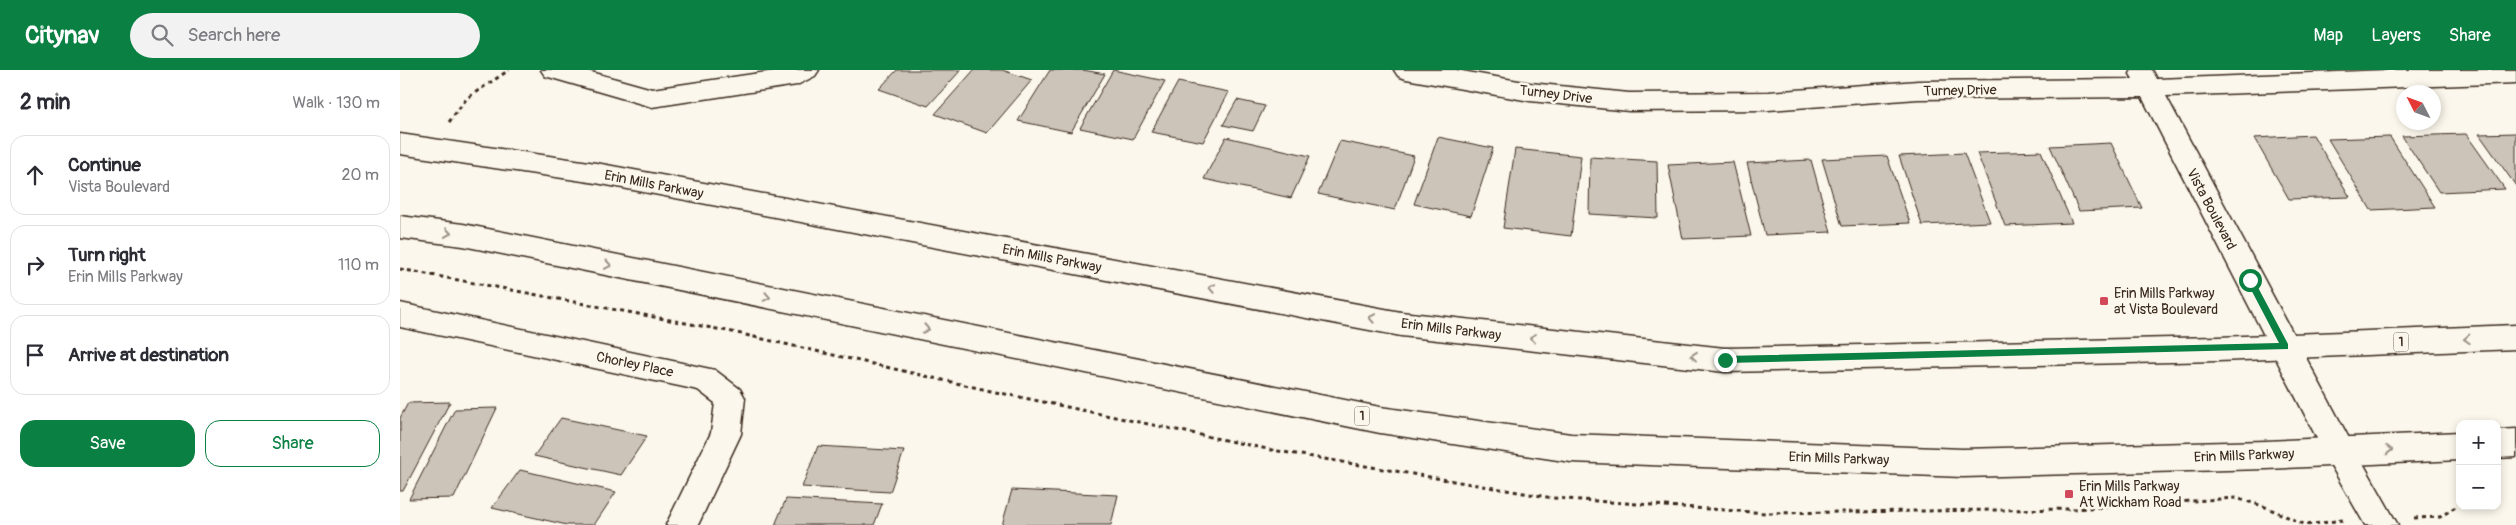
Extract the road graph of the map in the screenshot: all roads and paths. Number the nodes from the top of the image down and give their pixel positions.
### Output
1 (509, 70) edge
2 (554, 70) edge
3 (808, 70) edge
4 (1406, 70) edge
5 (2516, 74) edge
6 (2144, 79) edge
7 (449, 122) dead end
8 (400, 144) edge
9 (400, 227) edge
10 (400, 316) edge
11 (2516, 337) edge
12 (2285, 347) junction
13 (2516, 443) edge
14 (2501, 444) edge
15 (2456, 446) edge
16 (2340, 452) junction
17 (2456, 507) edge
18 (2412, 518) dead end
19 (2330, 520) dead end
20 (682, 525) edge
21 (2317, 525) edge
22 (2382, 525) edge

1 - 7 path
2 - 3 main road
4 - 6 main road, Turney Drive
5 - 6 main road, Turney Drive
6 - 12 main road, Vista Boulevard
12 -> 8 main road, Erin Mills Parkway / 1
9 -> 16 main road, Erin Mills Parkway / 1
10 - 20 main road, Chorley Place
11 -> 12 main road, Erin Mills Parkway / 1
12 - 16 main road, Vista Boulevard
13 - 14 main road
16 -> 15 main road, Erin Mills Parkway / 1
16 - 22 main road, Vista Boulevard
17 - 18 path
19 - 21 path

